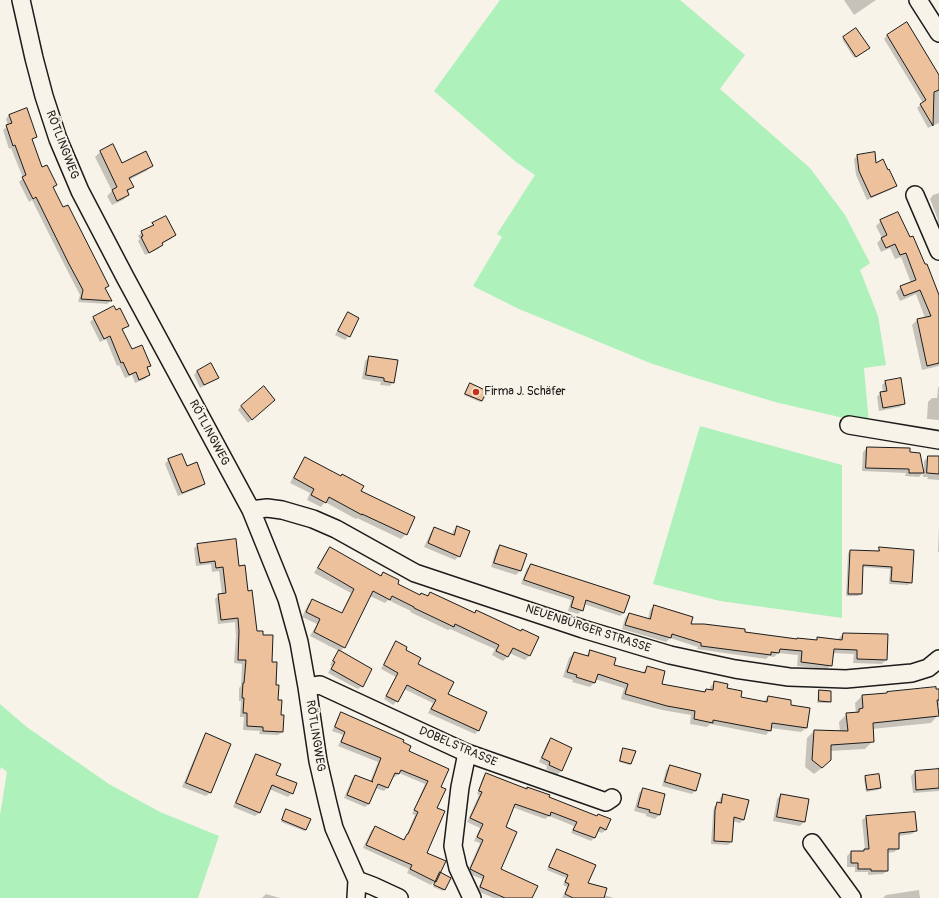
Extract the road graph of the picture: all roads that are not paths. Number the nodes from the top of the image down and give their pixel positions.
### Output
1 (21, 0) edge
2 (918, 0) edge
3 (939, 33) edge
4 (915, 195) dead end
5 (939, 251) edge
6 (849, 425) dead end
7 (939, 440) edge
8 (251, 510) junction
9 (939, 659) edge
10 (307, 687) junction
11 (467, 753) junction
12 (612, 798) dead end
13 (812, 843) dead end
14 (357, 880) junction
15 (356, 898) edge
16 (399, 898) edge
17 (472, 898) edge
18 (852, 898) edge

1 - 8 street, RÖTLINGWEG
2 - 3 street
4 - 5 street
6 - 7 street
8 - 9 street, NEUENBÜRGER STRASSE
8 - 10 street, RÖTLINGWEG
10 - 11 street, DOBELSTRASSE
10 - 14 street, RÖTLINGWEG
11 - 12 street, DOBELSTRASSE
11 - 17 street
13 - 18 street
14 - 15 street
14 - 16 street

